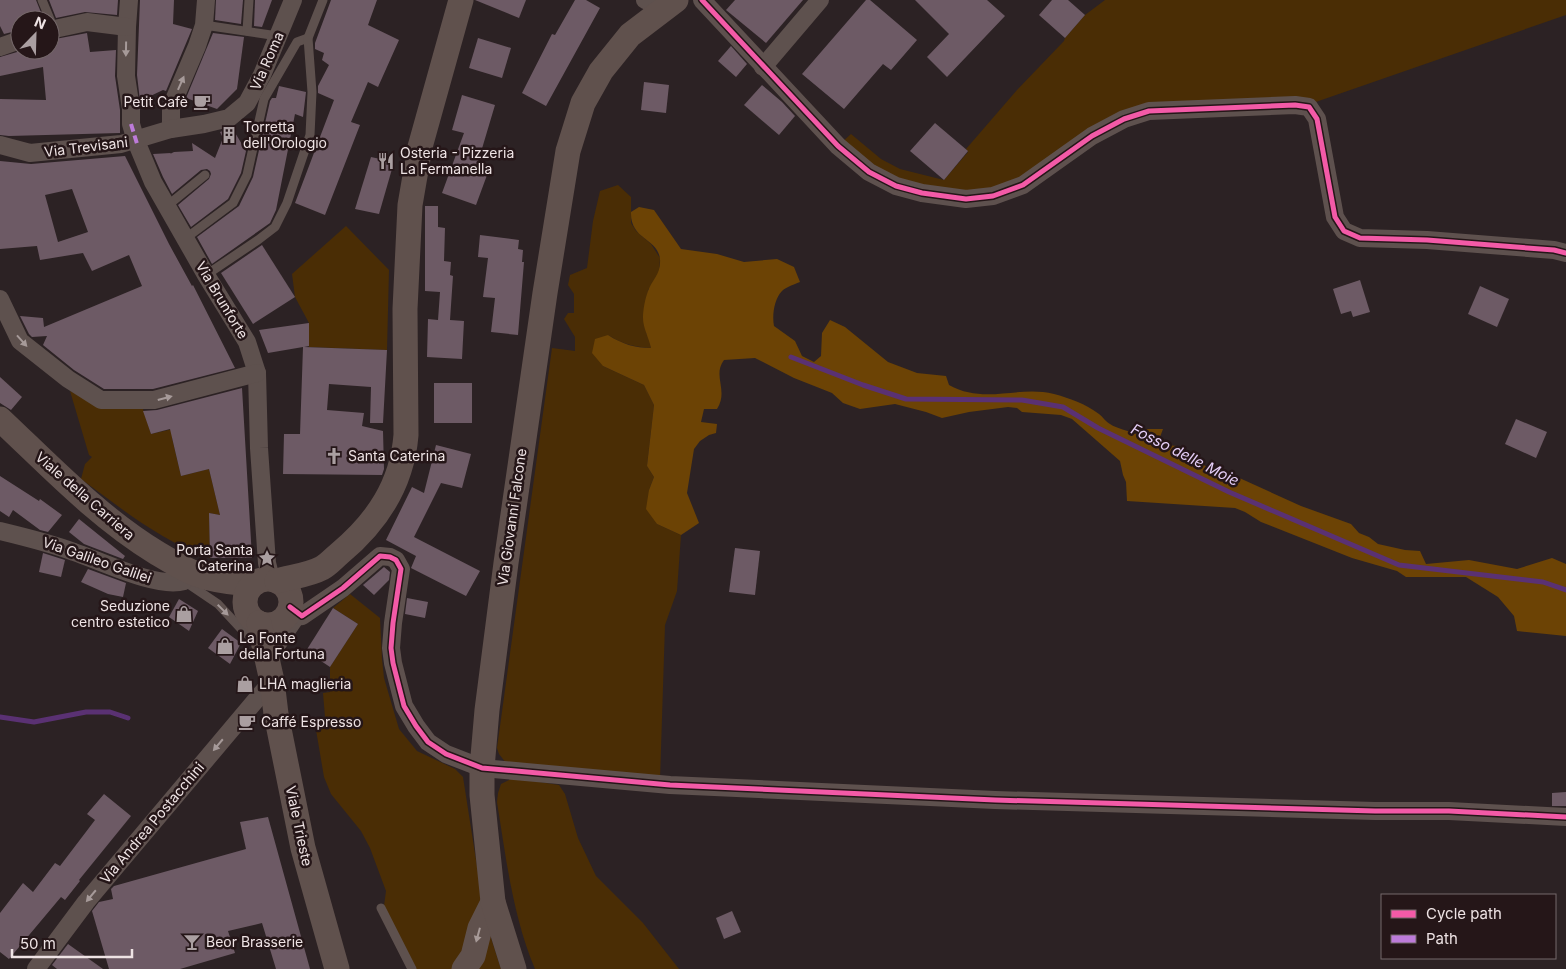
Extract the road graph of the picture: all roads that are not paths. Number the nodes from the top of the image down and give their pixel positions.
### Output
1 (129, 0) edge
2 (206, 0) edge
3 (249, 0) edge
4 (293, 0) edge
5 (323, 0) edge
6 (461, 0) edge
7 (702, 0) edge
8 (820, 0) edge
9 (661, 3) edge
10 (204, 25) junction
11 (126, 27) junction
12 (60, 28) edge
13 (247, 31) junction
14 (278, 36) junction
15 (308, 38) junction
16 (763, 67) junction
17 (171, 129) junction
18 (135, 137) junction
19 (0, 145) edge
20 (205, 176) dead end
21 (167, 206) junction
22 (186, 238) junction
23 (1566, 253) edge
24 (206, 275) junction
25 (0, 299) edge
26 (257, 373) junction
27 (0, 419) edge
28 (0, 530) edge
29 (193, 576) junction
30 (274, 602) junction
31 (270, 652) junction
32 (272, 680) junction
33 (482, 768) junction
34 (1566, 817) edge
35 (493, 902) junction
36 (381, 908) dead end
37 (36, 969) edge
38 (337, 969) edge
39 (412, 969) edge
40 (464, 969) edge
41 (514, 969) edge

1 - 11 street, Via Brunforte
2 - 10 street
3 - 13 lane
4 - 14 street, Via Roma
5 - 15 lane
6 - 30 main road
7 - 16 street
8 - 16 street
9 - 33 main road, Via Giovanni Falcone
10 - 13 lane
17 -> 10 street
11 - 12 street
11 -> 18 street, Via Brunforte
13 - 14 lane
14 - 17 street, Via Roma
15 - 22 lane
15 - 24 lane
16 - 23 street
17 - 18 street, Via Trevisani
18 - 19 street, Via Trevisani
18 - 21 street, Via Brunforte
20 - 21 lane
21 - 22 street, Via Brunforte
22 - 24 street, Via Brunforte
24 - 26 street, Via Brunforte
25 -> 26 street
26 - 30 street, Via Brunforte
27 - 29 main road, Viale della Carriera
28 - 29 street, Via Galileo Galilei
29 - 30 main road, Viale della Carriera
29 -> 31 lane
30 - 31 main road, Viale Trieste
30 - 31 lane
30 - 33 street
31 - 32 main road, Viale Trieste
32 -> 37 street, Via Andrea Postacchini
32 - 38 main road, Viale Trieste
33 - 34 street
33 - 35 main road, Via Giovanni Falcone
35 -> 40 main road
35 - 41 main road, Via Giovanni Falcone
36 - 39 lane

